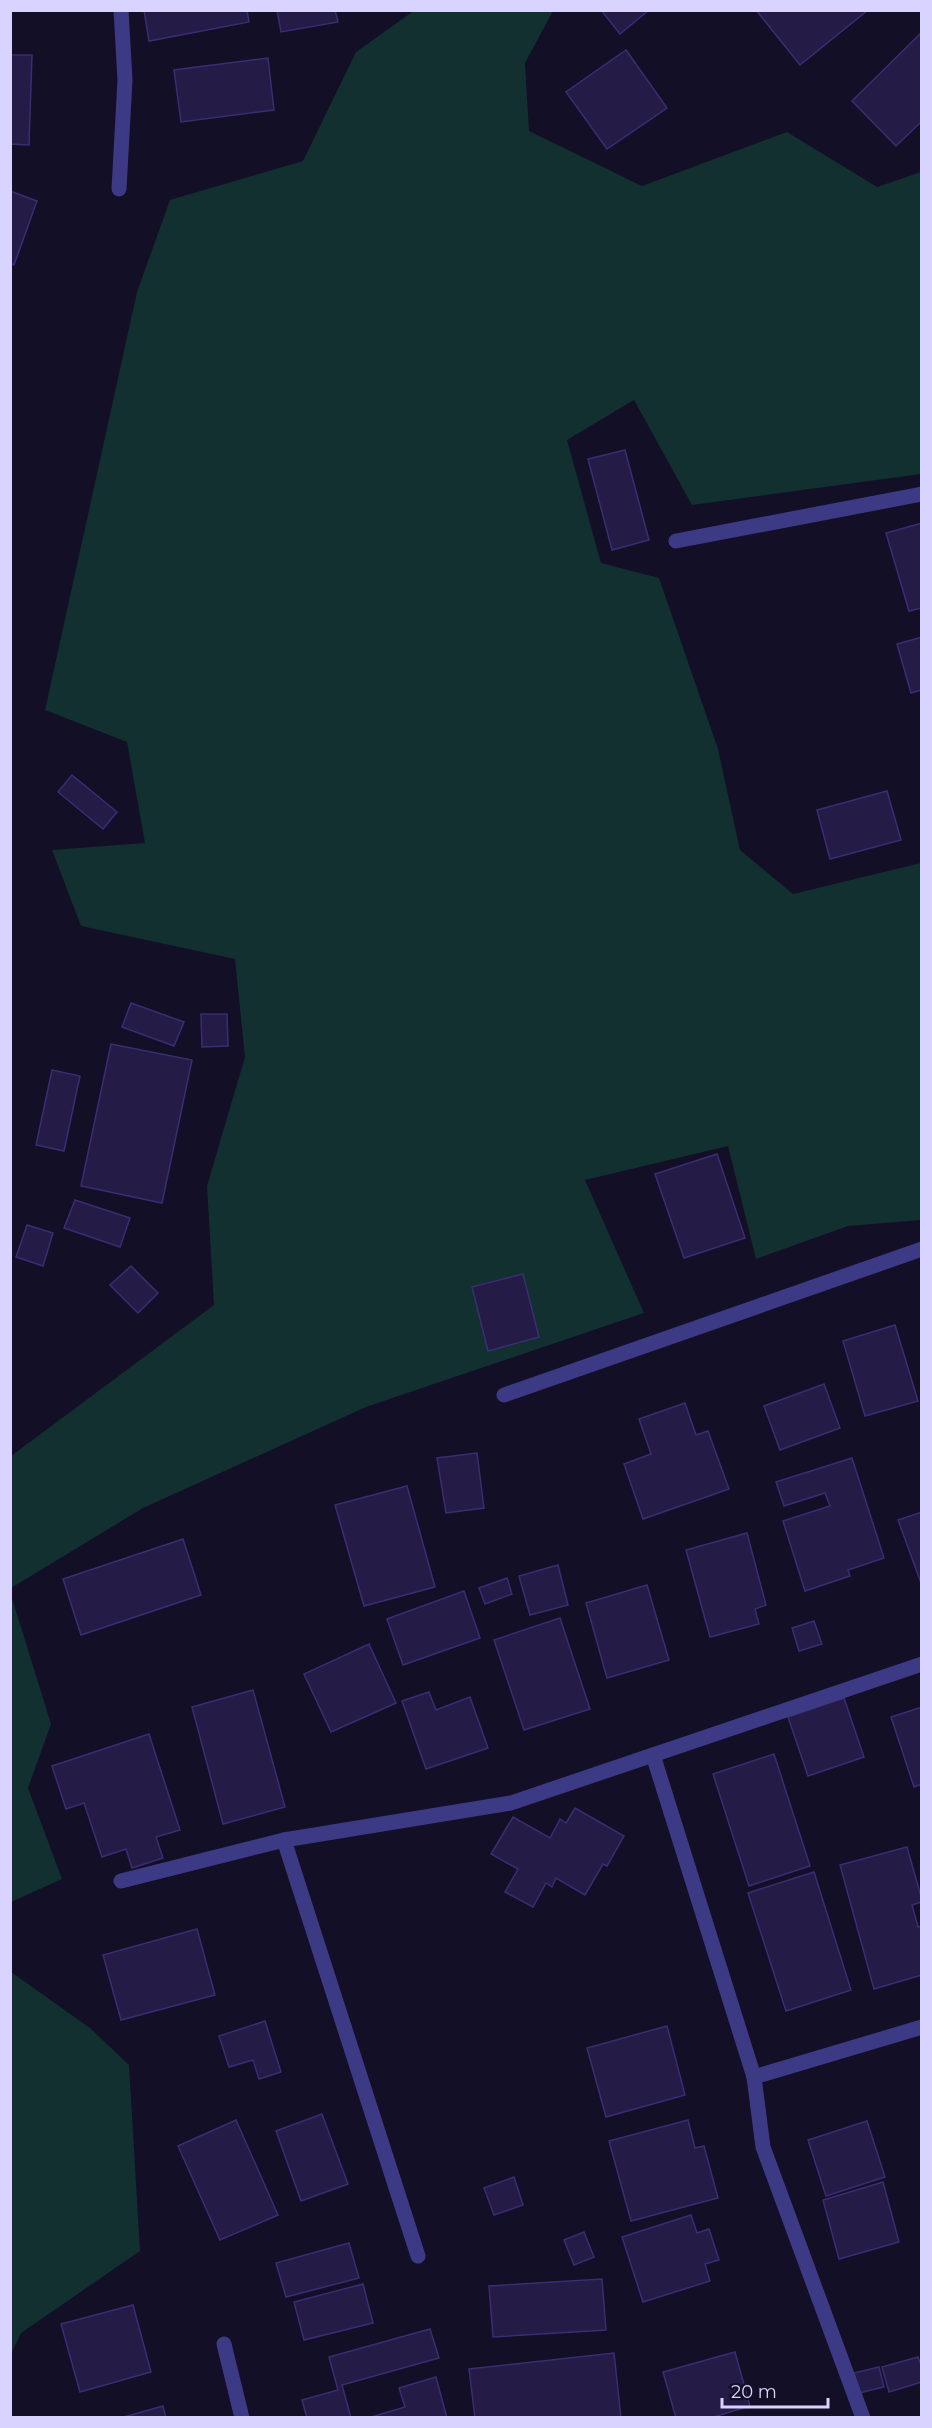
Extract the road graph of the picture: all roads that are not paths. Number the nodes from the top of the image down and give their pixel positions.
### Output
1 (121, 10) edge
2 (119, 189) dead end
3 (921, 494) edge
4 (676, 541) dead end
5 (921, 1249) edge
6 (504, 1395) dead end
7 (921, 1664) edge
8 (653, 1755) junction
9 (284, 1840) junction
10 (121, 1881) dead end
11 (921, 2027) edge
12 (754, 2077) junction
13 (418, 2256) dead end
14 (224, 2344) dead end
15 (242, 2418) edge
16 (863, 2418) edge

1 - 2 street
3 - 4 street
5 - 6 street
7 - 8 street
8 - 9 street
8 - 12 street
9 - 10 street
9 - 13 street
11 - 12 street
12 - 16 street
14 - 15 street

